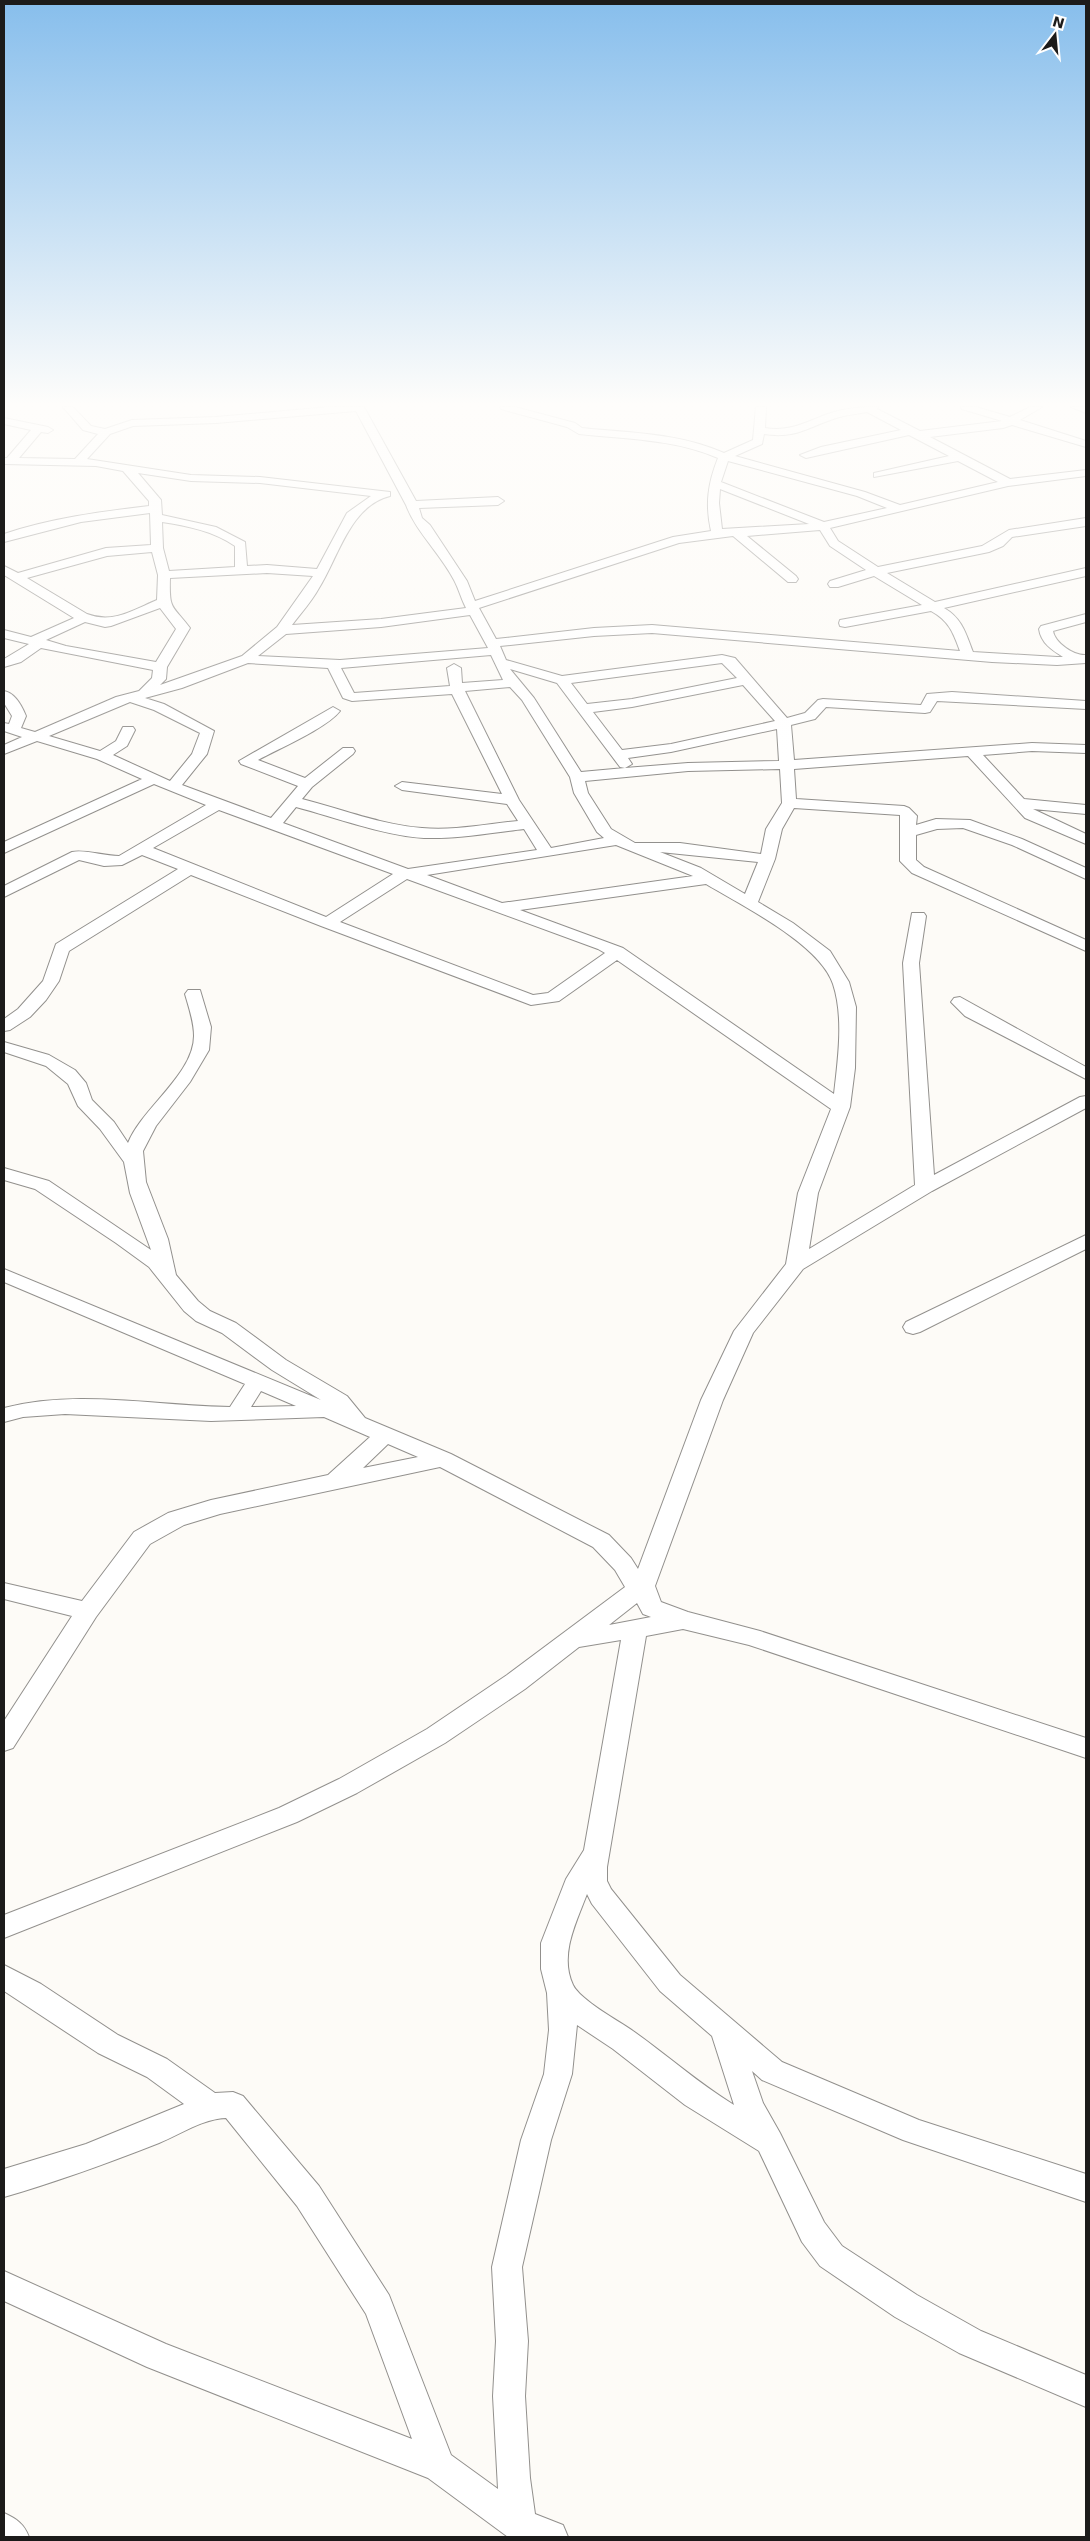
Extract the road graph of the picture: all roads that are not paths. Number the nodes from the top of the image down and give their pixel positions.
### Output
1 (47, 526) edge
2 (156, 526) edge
3 (194, 526) edge
4 (346, 526) edge
5 (424, 526) edge
6 (716, 526) edge
7 (822, 526) joint
8 (1063, 526) edge
9 (717, 533) junction
10 (738, 534) junction
11 (4, 538) edge
12 (157, 548) junction
13 (4, 570) edge
14 (241, 570) junction
15 (876, 572) junction
16 (1086, 572) edge
17 (320, 573) junction
18 (164, 575) junction
19 (18, 578) junction
20 (792, 579) dead end
21 (834, 584) dead end
22 (163, 602) junction
23 (935, 606) junction
24 (473, 609) junction
25 (84, 618) junction
26 (1086, 618) edge
27 (845, 623) dead end
28 (282, 630) junction
29 (4, 634) edge
30 (38, 641) junction
31 (496, 652) junction
32 (968, 656) junction
33 (247, 659) junction
34 (1083, 662) edge
35 (4, 664) edge
36 (334, 665) junction
37 (160, 667) junction
38 (454, 668) dead end
39 (562, 680) junction
40 (746, 680) junction
41 (513, 683) junction
42 (457, 690) junction
43 (145, 692) junction
44 (4, 695) edge
45 (129, 697) junction
46 (1086, 705) edge
47 (583, 708) junction
48 (333, 711) dead end
49 (784, 723) junction
50 (8, 728) edge
51 (128, 730) dead end
52 (38, 737) junction
53 (1086, 749) edge
54 (4, 750) edge
55 (348, 751) dead end
56 (972, 752) junction
57 (618, 755) junction
58 (102, 756) junction
59 (785, 765) junction
60 (631, 771) junction
61 (576, 777) junction
62 (154, 779) junction
63 (307, 784) junction
64 (402, 786) dead end
65 (172, 788) junction
66 (512, 800) junction
67 (292, 802) junction
68 (1017, 803) junction
69 (218, 804) junction
70 (789, 804) junction
71 (1086, 809) edge
72 (527, 824) junction
73 (273, 825) junction
74 (910, 832) junction
75 (1086, 839) edge
76 (624, 843) junction
77 (4, 848) edge
78 (141, 849) junction
79 (547, 853) junction
80 (767, 859) junction
81 (188, 870) junction
82 (404, 874) junction
83 (1086, 874) edge
84 (709, 879) junction
85 (4, 892) edge
86 (750, 902) junction
87 (500, 908) junction
88 (918, 916) dead end
89 (327, 923) junction
90 (1086, 946) edge
91 (617, 952) junction
92 (194, 994) dead end
93 (960, 1002) dead end
94 (4, 1026) edge
95 (4, 1047) edge
96 (1086, 1074) edge
97 (1086, 1101) edge
98 (841, 1107) junction
99 (133, 1160) junction
100 (4, 1174) edge
101 (926, 1187) junction
102 (1086, 1241) edge
103 (796, 1265) junction
104 (4, 1275) edge
105 (167, 1276) junction
106 (912, 1327) dead end
107 (257, 1381) junction
108 (327, 1410) junction
109 (236, 1414) junction
110 (4, 1415) edge
111 (359, 1424) junction
112 (385, 1435) junction
113 (443, 1459) junction
114 (335, 1482) junction
115 (640, 1588) junction
116 (4, 1591) edge
117 (88, 1611) junction
118 (683, 1620) junction
119 (635, 1628) junction
120 (572, 1640) junction
121 (4, 1740) edge
122 (1086, 1748) edge
123 (597, 1851) junction
124 (4, 1927) edge
125 (4, 1977) edge
126 (561, 1993) junction
127 (724, 2029) junction
128 (210, 2106) junction
129 (770, 2142) junction
130 (4, 2182) edge
131 (1086, 2188) edge
132 (4, 2286) edge
133 (1086, 2391) edge
134 (439, 2466) junction
135 (520, 2525) junction
136 (4, 2530) edge
137 (12, 2537) edge
138 (551, 2537) edge

1 - 11 street
2 - 12 street
3 - 14 street
4 - 17 street
5 - 24 street
6 - 9 street
7 - 10 street
7 - 15 street
8 - 15 street
9 - 10 street
9 - 24 street
10 - 20 street
12 - 18 street
12 - 19 street
13 - 19 street
14 - 17 street
14 - 18 street
15 - 21 street
15 - 23 street
16 - 23 street
17 - 28 street
18 - 22 street
19 - 25 street
22 - 25 street
22 - 37 street
23 - 27 street
23 - 32 street
24 - 28 street
24 - 31 street
25 - 30 street
26 - 34 street
28 - 33 street
29 - 30 street
30 - 35 street
30 - 37 street
31 - 32 street
31 - 36 street
31 - 39 street
31 - 41 street
32 - 34 street
33 - 36 street
33 - 43 street
36 - 42 street
37 - 43 street
38 - 42 street
39 - 40 street
39 - 47 street
40 - 47 street
40 - 49 street
41 - 42 street
41 - 61 street
42 - 66 street
43 - 45 street
44 - 50 street
45 - 52 street
45 - 65 street
46 - 49 street
47 - 57 street
48 - 63 street
49 - 57 street
49 - 59 street
50 - 52 street
51 - 58 street
52 - 54 street
52 - 58 street
53 - 56 street
55 - 63 street
56 - 59 street
56 - 68 street
57 - 60 street
58 - 62 street
59 - 60 street
59 - 70 street
60 - 61 street
61 - 76 street
62 - 65 street
62 - 77 street
63 - 67 street
64 - 66 street
65 - 69 street
66 - 72 street
67 - 72 street
67 - 73 street
68 - 71 street
68 - 75 street
69 - 73 street
69 - 78 street
70 - 74 street
70 - 80 street
72 - 79 street
73 - 82 street
74 - 83 street
74 - 90 street
76 - 79 street
76 - 80 street
76 - 84 street
78 - 81 street
78 - 85 street
79 - 82 street
80 - 86 street
81 - 89 street
81 - 94 street
82 - 87 street
82 - 89 street
84 - 86 street
84 - 87 street
86 - 98 street
87 - 91 street
88 - 101 street
89 - 91 street
91 - 98 street
92 - 99 street
93 - 96 street
95 - 99 street
97 - 101 street
98 - 103 street
99 - 105 street
100 - 105 street
101 - 103 street
102 - 106 street
103 - 115 street
104 - 107 street
105 - 111 street
107 - 108 street
107 - 109 street
108 - 109 street
108 - 111 street
109 - 110 street
111 - 112 street
112 - 113 street
112 - 114 street
113 - 114 street
113 - 115 street
114 - 117 street
115 - 118 street
115 - 120 street
116 - 117 street
117 - 121 street
118 - 119 street
118 - 122 street
119 - 120 street
119 - 123 street
120 - 124 street
123 - 126 street
123 - 127 street
125 - 128 street
126 - 129 street
126 - 135 street
127 - 129 street
127 - 131 street
128 - 130 street
128 - 134 street
129 - 133 street
132 - 134 street
134 - 135 street
135 - 138 street
136 - 137 street

